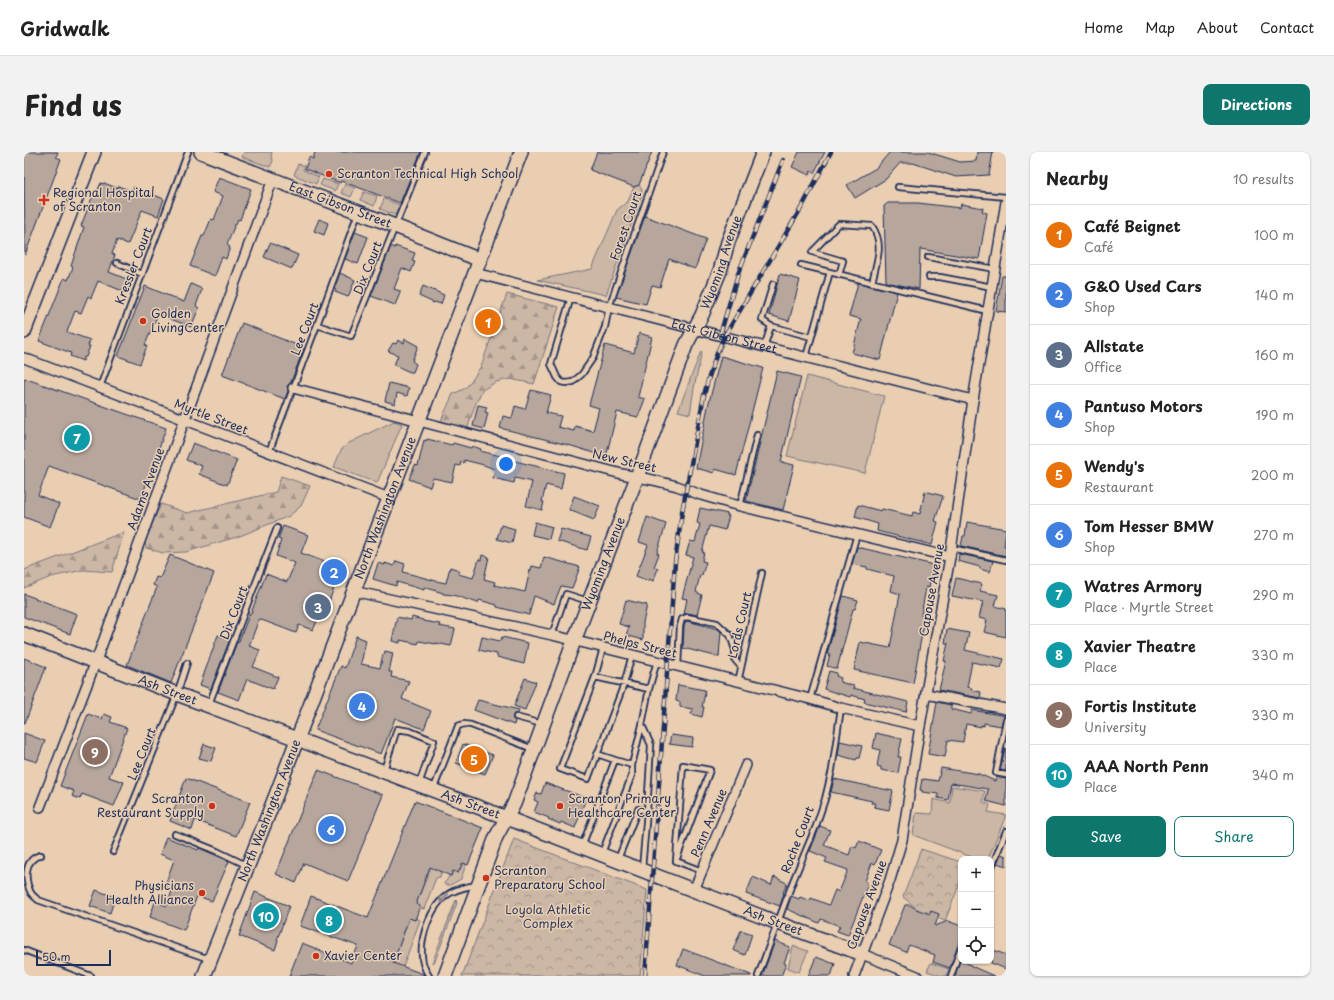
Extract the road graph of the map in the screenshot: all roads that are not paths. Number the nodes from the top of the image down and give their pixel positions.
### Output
1 (94, 152) edge
2 (188, 152) edge
3 (201, 152) edge
4 (425, 152) edge
5 (521, 152) edge
6 (663, 152) edge
7 (763, 152) edge
8 (273, 179) junction
9 (898, 187) dead end
10 (1006, 198) edge
11 (1006, 202) edge
12 (358, 212) junction
13 (396, 226) junction
14 (928, 257) dead end
15 (480, 260) junction
16 (117, 263) dead end
17 (801, 265) dead end
18 (995, 269) junction
19 (830, 272) junction
20 (475, 273) junction
21 (142, 274) junction
22 (840, 274) junction
23 (930, 277) dead end
24 (872, 283) junction
25 (773, 284) dead end
26 (992, 287) junction
27 (571, 297) junction
28 (609, 307) junction
29 (988, 311) junction
30 (317, 325) junction
31 (771, 326) junction
32 (694, 329) junction
33 (24, 332) edge
34 (811, 337) junction
35 (764, 347) junction
36 (24, 358) edge
37 (806, 358) junction
38 (100, 386) junction
39 (293, 388) junction
40 (973, 400) junction
41 (184, 419) junction
42 (418, 421) junction
43 (757, 435) dead end
44 (268, 452) junction
45 (637, 477) junction
46 (389, 498) junction
47 (740, 506) junction
48 (277, 528) dead end
49 (857, 534) junction
50 (951, 548) junction
51 (950, 558) junction
52 (1006, 560) edge
53 (762, 573) dead end
54 (353, 591) junction
55 (589, 601) junction
56 (24, 634) edge
57 (552, 635) junction
58 (574, 641) junction
59 (603, 648) junction
60 (632, 655) junction
61 (96, 661) junction
62 (657, 661) junction
63 (187, 663) dead end
64 (678, 667) junction
65 (741, 667) junction
66 (595, 677) junction
67 (738, 682) junction
68 (624, 684) junction
69 (649, 690) junction
70 (177, 694) junction
71 (926, 694) junction
72 (810, 699) junction
73 (209, 706) junction
74 (841, 708) junction
75 (1006, 709) edge
76 (516, 717) dead end
77 (1006, 720) edge
78 (543, 725) junction
79 (642, 725) junction
80 (920, 726) junction
81 (297, 738) junction
82 (534, 749) junction
83 (597, 754) junction
84 (615, 760) junction
85 (746, 765) dead end
86 (632, 766) junction
87 (383, 771) junction
88 (1006, 775) edge
89 (418, 785) junction
90 (433, 790) junction
91 (40, 807) dead end
92 (647, 811) junction
93 (507, 818) junction
94 (1006, 831) edge
95 (175, 834) dead end
96 (582, 847) junction
97 (113, 852) dead end
98 (41, 855) dead end
99 (601, 855) junction
100 (676, 860) junction
101 (618, 861) junction
102 (994, 861) edge
103 (248, 866) junction
104 (642, 870) junction
105 (702, 871) junction
106 (479, 883) junction
107 (694, 890) junction
108 (778, 923) junction
109 (24, 950) edge
110 (862, 954) junction
111 (958, 955) edge
112 (211, 960) junction
113 (91, 976) edge
114 (204, 976) edge
115 (429, 976) edge
116 (445, 976) edge
117 (758, 976) edge
118 (854, 976) edge
119 (917, 976) edge
120 (950, 976) edge

1 - 33 street
2 - 21 lane, Kressler Court
3 - 8 street, East Gibson Street
4 - 13 lane, Dix Court
5 - 15 street, North Washington Avenue
6 - 28 lane, Forest Court
7 - 32 street, Wyoming Avenue
8 - 12 street, East Gibson Street
8 - 41 street, Adams Avenue
9 - 10 lane
11 - 18 street, Capouse Avenue
12 - 13 street, East Gibson Street
12 - 30 lane, Lee Court
13 - 15 street, East Gibson Street
13 - 30 lane, Dix Court
14 - 18 lane
15 - 20 street, North Washington Avenue
16 - 21 lane
17 - 19 lane
18 - 26 street, Capouse Avenue
19 - 22 lane
19 - 34 lane
20 - 27 street, East Gibson Street
20 - 42 street, North Washington Avenue
21 - 38 lane, Kressler Court
22 - 24 lane
22 - 24 lane
23 - 26 lane
24 - 29 lane
25 - 31 lane
26 - 29 street, Capouse Avenue
27 - 28 street, East Gibson Street
27 - 28 lane, Forest Court
28 - 32 street, East Gibson Street
29 - 40 street, Capouse Avenue
30 - 39 lane, Lee Court
31 - 34 lane
31 - 35 lane
32 - 35 street, East Gibson Street
32 - 45 street, Wyoming Avenue
34 - 37 lane
35 - 37 street, East Gibson Street
36 - 38 street, Myrtle Street
37 - 40 street, East Gibson Street
38 - 41 street, Myrtle Street
39 - 42 street, New Street
39 - 44 lane, Lee Court
40 - 50 street, Capouse Avenue
41 - 44 street, Myrtle Street
41 - 61 street, Adams Avenue
42 - 45 street, New Street
42 - 46 street, North Washington Avenue
43 - 47 lane
44 - 46 street, Myrtle Street
45 - 47 street, New Street
45 - 55 street, Wyoming Avenue
46 - 54 street, North Washington Avenue
47 - 49 street, New Street
48 - 73 lane, Dix Court
49 - 51 street, New Street
49 - 72 lane
50 - 51 street, Capouse Avenue
50 - 52 lane
51 - 71 street, Capouse Avenue
53 - 65 lane, Lords Court
54 - 57 street, Phelps Street
54 - 81 street, North Washington Avenue
55 - 57 lane
55 - 58 street, Wyoming Avenue
56 - 61 street, Ash Street
57 - 58 street, Phelps Street
58 - 59 street, Phelps Street
58 - 78 street, Wyoming Avenue
59 - 60 street, Phelps Street
59 - 66 lane
60 - 62 street, Phelps Street
60 - 68 lane
61 - 70 street, Ash Street
61 - 91 street, Adams Avenue
62 - 64 street, Phelps Street
62 - 69 lane
63 - 70 lane, Lee Court
64 - 65 lane
64 - 67 street, Phelps Street
65 - 67 lane, Lords Court
66 - 68 lane
66 - 83 lane
67 - 72 street, Phelps Street
68 - 69 lane
68 - 83 lane
69 - 79 lane
70 - 73 street, Ash Street
70 - 97 lane, Lee Court
71 - 75 street
71 - 80 street, Capouse Avenue
72 - 74 street, Phelps Street
73 - 81 street, Ash Street
74 - 80 street, Phelps Street
74 - 108 lane, Roche Court
76 - 78 lane
77 - 88 lane
78 - 82 street, Wyoming Avenue
79 - 86 lane
79 - 92 lane
80 - 110 street, Capouse Avenue
81 - 87 street, Ash Street
81 - 103 street, North Washington Avenue
82 - 90 lane
82 - 93 street, Wyoming Avenue
83 - 84 lane
84 - 86 lane
84 - 96 lane
85 - 105 street, Penn Avenue
86 - 99 lane
87 - 89 street, Ash Street
87 - 89 lane
89 - 90 street, Ash Street
90 - 93 street, Ash Street
92 - 101 lane
92 - 104 lane
93 - 96 street, Ash Street
93 - 106 street, Wyoming Avenue
94 - 102 lane
95 - 103 lane
96 - 99 street, Ash Street
98 - 112 lane
99 - 101 street, Ash Street
100 - 100 lane
100 - 105 lane
101 - 104 street, Ash Street
103 - 112 street, North Washington Avenue
104 - 107 street, Ash Street
105 - 107 street, Penn Avenue
106 -> 115 lane
106 - 116 street, Wyoming Avenue
107 - 108 street, Ash Street
108 - 110 street, Ash Street
108 - 117 lane, Roche Court
109 - 113 lane
110 - 118 street, Capouse Avenue
110 - 119 street, Ash Street
111 - 120 lane
112 - 114 street, North Washington Avenue

